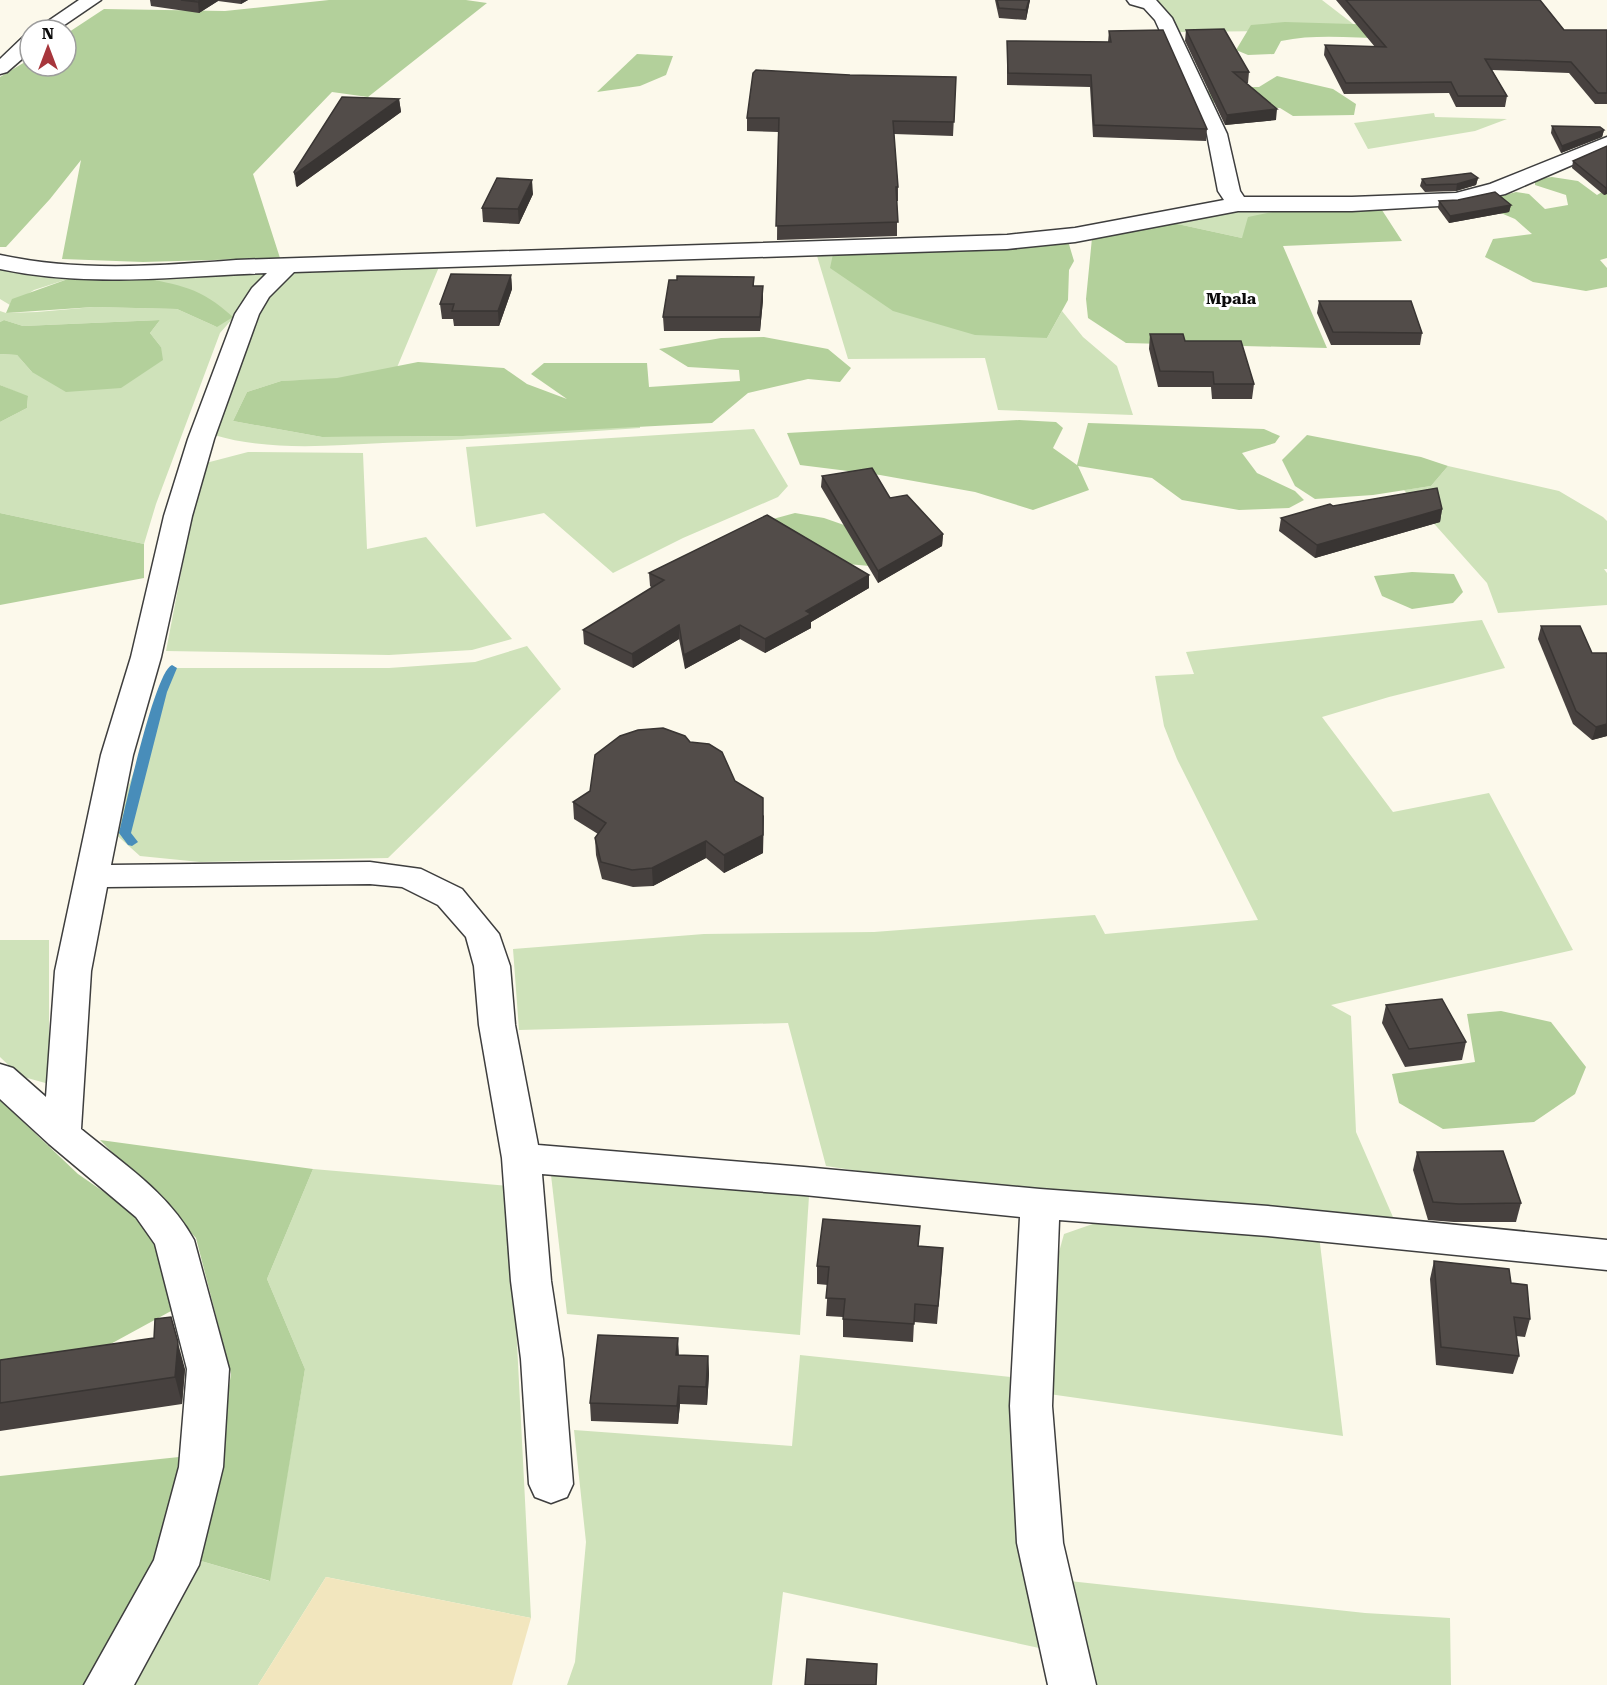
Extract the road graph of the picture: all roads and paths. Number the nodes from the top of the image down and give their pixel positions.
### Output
1 (92, 0) edge
2 (1136, 0) edge
3 (64, 18) edge
4 (18, 50) edge
5 (5, 59) edge
6 (1607, 143) edge
7 (1238, 204) junction
8 (0, 262) edge
9 (287, 266) junction
10 (92, 877) junction
11 (0, 1077) edge
12 (62, 1134) junction
13 (521, 1158) junction
14 (1040, 1204) junction
15 (1607, 1255) edge
16 (551, 1484) dead end
17 (108, 1685) edge
18 (1072, 1685) edge

1 - 3 street
2 - 7 street
4 - 5 street
6 - 7 street
7 - 9 street
8 - 9 street
9 - 10 street
10 - 12 street
10 - 13 street
11 - 12 street
12 - 17 street
13 - 14 street
13 - 16 street
14 - 15 street
14 - 18 street

